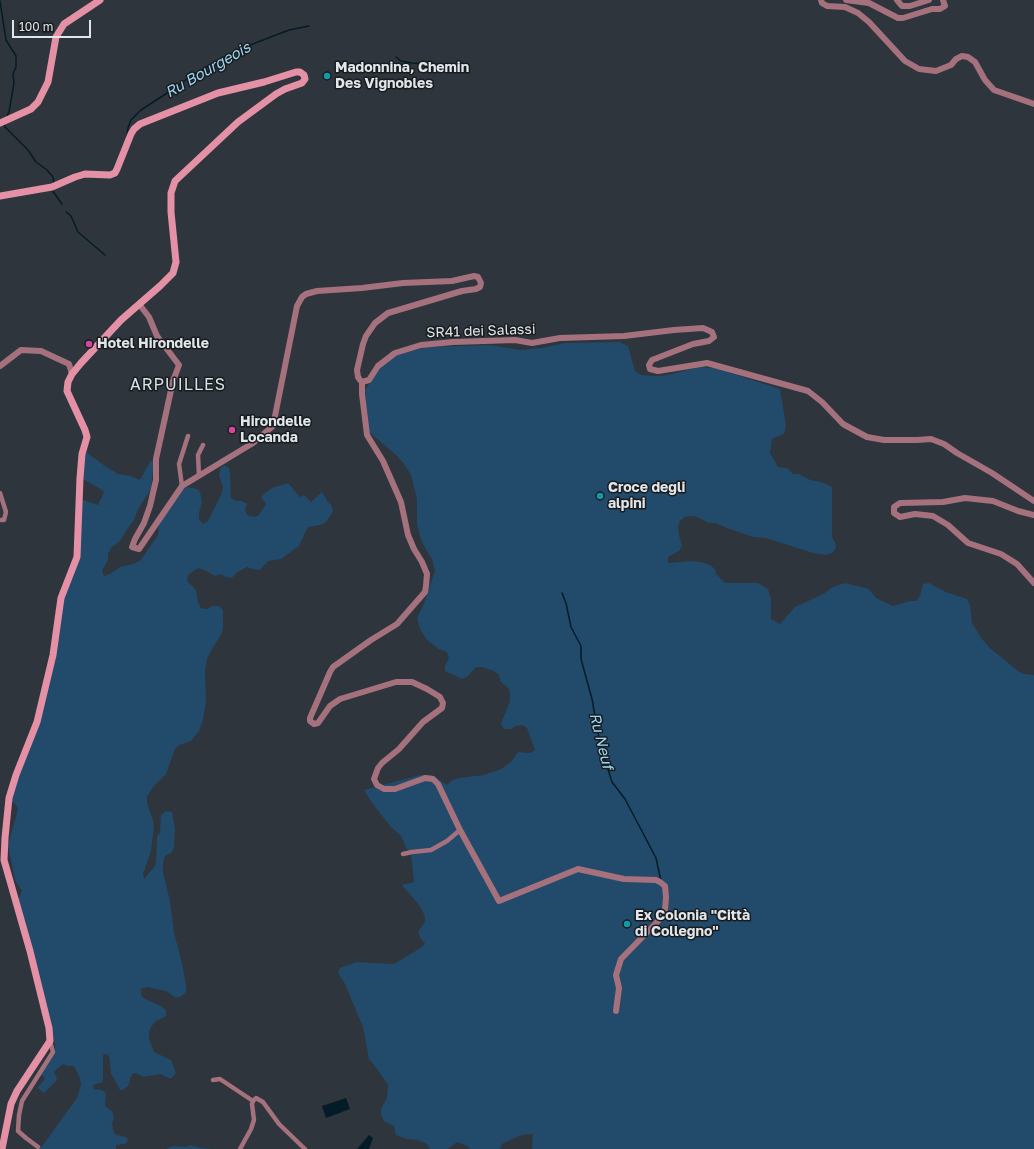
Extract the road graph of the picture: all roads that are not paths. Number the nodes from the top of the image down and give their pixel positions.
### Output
1 (100, 0) edge
2 (821, 0) edge
3 (846, 0) edge
4 (897, 0) edge
5 (929, 0) edge
6 (943, 0) edge
7 (1034, 104) edge
8 (3, 121) edge
9 (0, 196) edge
10 (139, 304) junction
11 (0, 366) edge
12 (72, 374) junction
13 (362, 382) junction
14 (188, 436) dead end
15 (203, 445) dead end
16 (199, 476) junction
17 (182, 486) junction
18 (0, 493) edge
19 (1034, 501) edge
20 (1034, 515) edge
21 (0, 520) edge
22 (1034, 583) edge
23 (460, 830) junction
24 (403, 854) dead end
25 (616, 1011) dead end
26 (50, 1041) junction
27 (213, 1080) dead end
28 (253, 1101) junction
29 (38, 1147) dead end
30 (2, 1149) edge
31 (240, 1149) edge
32 (305, 1149) edge

1 - 8 main road
2 - 7 street
3 - 6 street
4 - 5 street
9 - 10 main road
10 - 12 main road
10 - 17 street
11 - 12 street
12 - 26 main road
13 - 16 street
13 - 19 street, SR41 dei Salassi
13 - 23 street
14 - 17 street
15 - 16 street
16 - 17 street
18 - 21 street
20 - 22 street
23 - 24 street
23 - 25 street
26 - 29 street
26 - 30 main road
27 - 28 street
28 - 31 street
28 - 32 street

